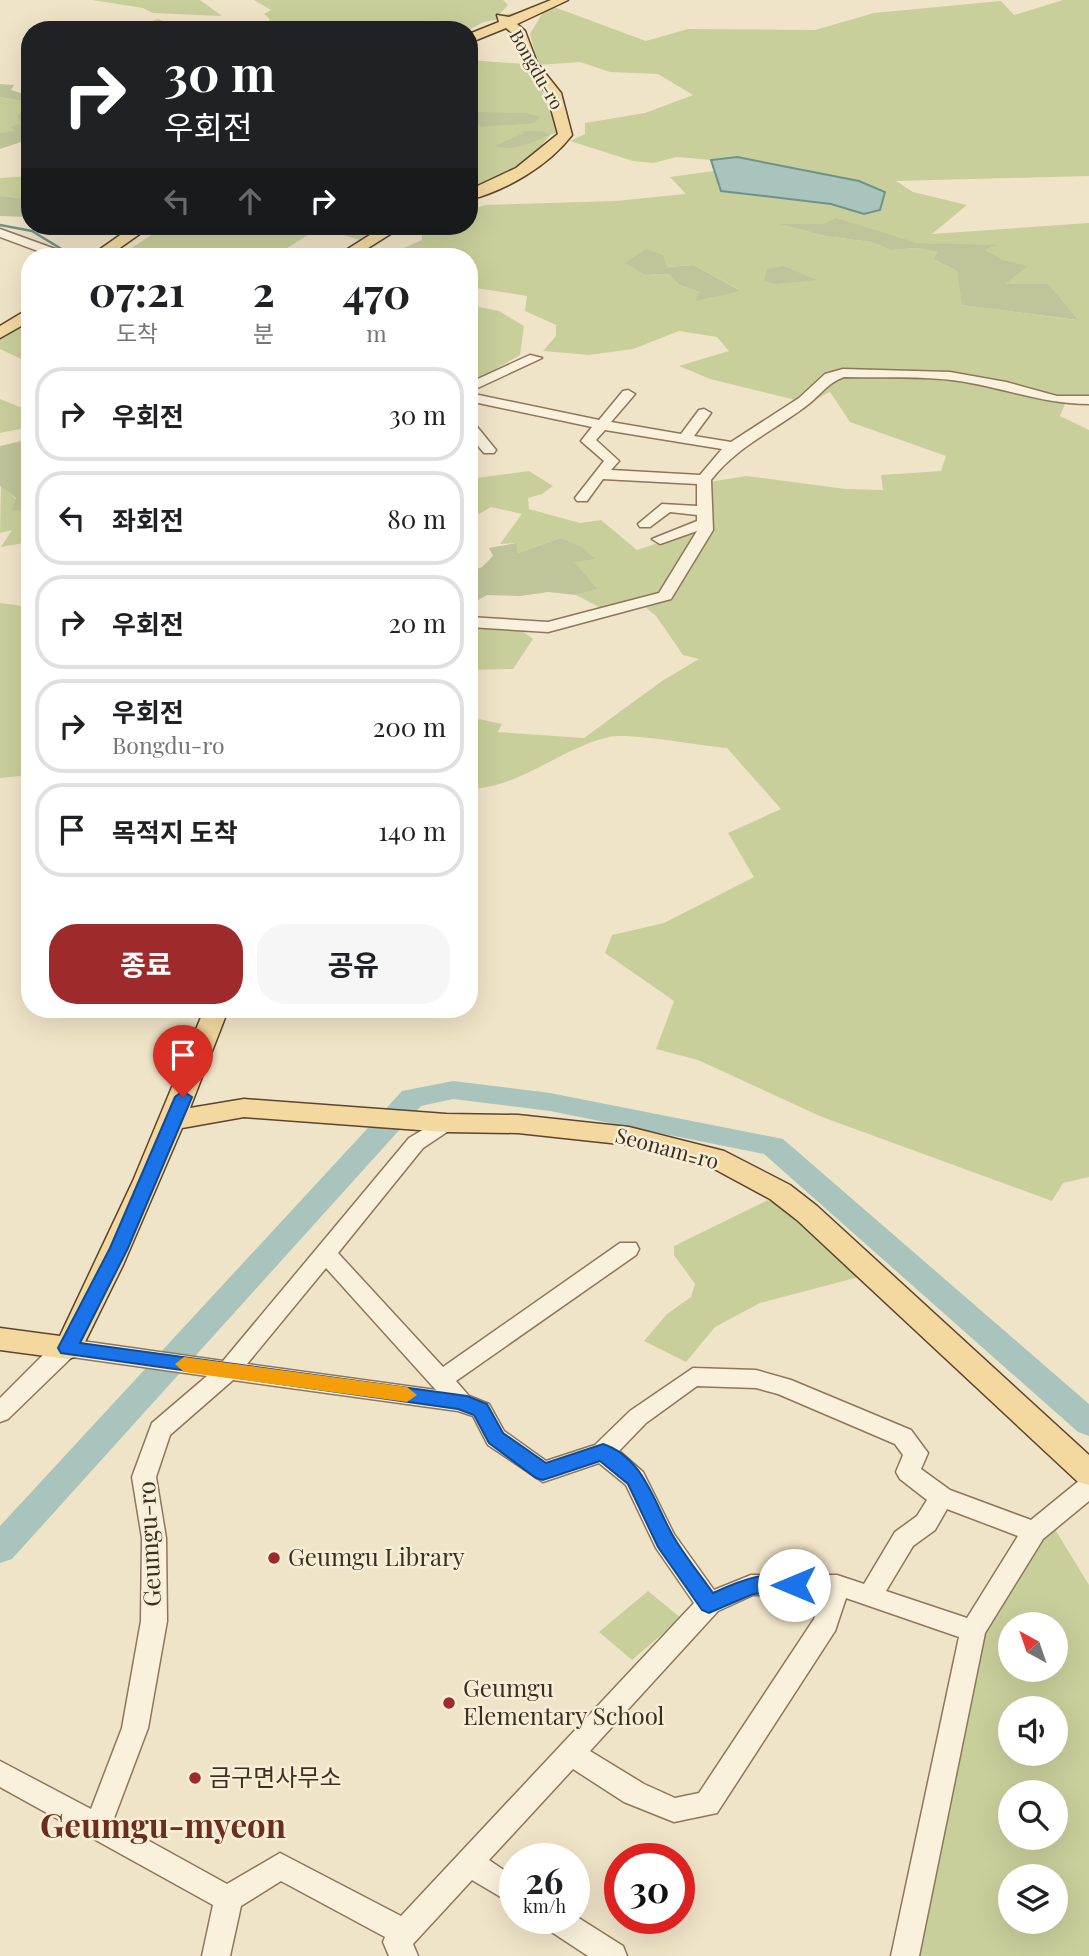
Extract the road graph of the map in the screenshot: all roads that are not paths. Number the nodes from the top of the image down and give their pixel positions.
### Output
1 (562, 0) edge
2 (538, 4) edge
3 (505, 20) junction
4 (478, 30) edge
5 (478, 35) edge
6 (522, 37) junction
7 (478, 38) edge
8 (478, 191) edge
9 (0, 233) edge
10 (130, 235) edge
11 (143, 235) edge
12 (380, 235) edge
13 (41, 248) edge
14 (110, 248) edge
15 (123, 248) edge
16 (358, 248) edge
17 (21, 309) edge
18 (21, 319) edge
19 (0, 323) edge
20 (0, 333) edge
21 (536, 358) dead end
22 (478, 384) edge
23 (628, 394) dead end
24 (478, 399) edge
25 (1089, 400) edge
26 (704, 413) dead end
27 (603, 425) junction
28 (478, 437) edge
29 (684, 439) junction
30 (733, 447) junction
31 (489, 450) dead end
32 (599, 474) junction
33 (704, 480) junction
34 (582, 498) dead end
35 (706, 517) junction
36 (645, 523) dead end
37 (660, 539) dead end
38 (478, 622) edge
39 (213, 1018) edge
40 (174, 1120) junction
41 (438, 1122) junction
42 (628, 1249) dead end
43 (325, 1253) junction
44 (0, 1339) edge
45 (68, 1348) junction
46 (223, 1370) junction
47 (441, 1380) junction
48 (461, 1402) junction
49 (0, 1413) edge
50 (603, 1452) junction
51 (1089, 1473) edge
52 (1089, 1487) edge
53 (941, 1497) junction
54 (1034, 1532) junction
55 (837, 1585) junction
56 (870, 1596) junction
57 (709, 1604) junction
58 (973, 1631) junction
59 (571, 1753) junction
60 (0, 1773) edge
61 (98, 1825) junction
62 (468, 1862) junction
63 (499, 1882) edge
64 (228, 1899) junction
65 (579, 1934) edge
66 (404, 1944) edge
67 (216, 1956) edge
68 (613, 1956) edge
69 (905, 1956) edge

1 - 2 main road
2 - 3 main road
2 - 6 main road
3 - 4 main road
3 - 5 main road
3 - 6 main road, Bongdu-ro
6 - 7 main road
6 - 8 main road, Bongdu-ro
9 - 13 street
10 - 14 main road
11 - 15 main road
12 - 16 main road
17 - 19 main road
18 - 20 main road
21 - 22 street
23 - 27 street
24 - 27 street
25 - 30 street
26 - 29 street
27 - 29 street
27 - 32 street
28 - 31 street
29 - 30 street
30 - 33 street
32 - 33 street
32 - 34 street
33 - 35 street
35 - 36 street
35 - 37 street
35 - 38 street
39 - 40 main road
40 - 41 main road, Seonam-ro
40 - 45 main road
41 - 43 street, Geumgu-ro
41 - 51 main road, Seonam-ro
42 - 47 street
43 - 46 street, Geumgu-ro
43 - 47 street
44 - 45 main road
45 - 46 street
45 - 49 street
46 - 48 street
46 - 61 street, Geumgu-ro
47 - 48 street
48 - 50 street
50 - 53 street
50 - 57 street
52 - 54 street
53 - 54 street
53 - 56 street
54 - 58 street
55 - 56 street
55 - 57 street
55 - 59 street
56 - 58 street
57 - 59 street
58 - 69 street
59 - 62 street
60 - 61 street
61 - 64 street
62 - 63 street
62 - 66 street
64 - 66 street
64 - 67 street
65 - 68 street

